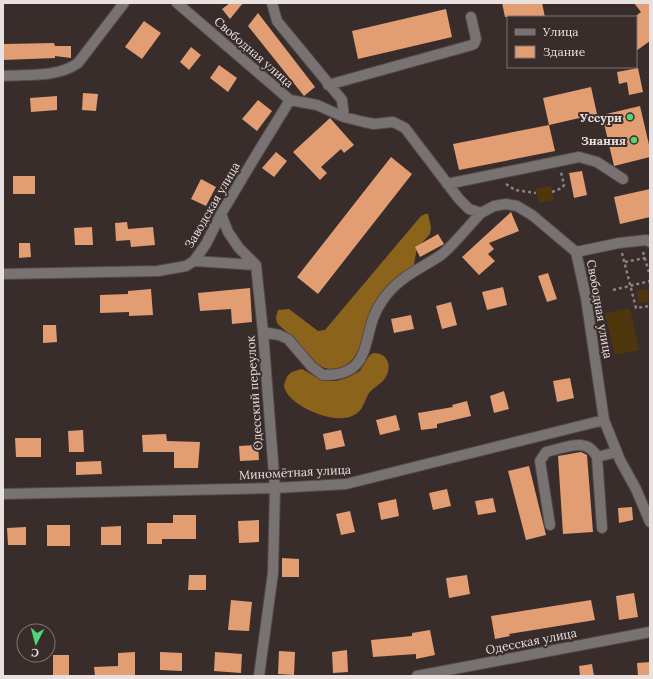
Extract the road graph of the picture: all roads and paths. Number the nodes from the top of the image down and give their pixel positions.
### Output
1 (124, 3) edge
2 (177, 3) edge
3 (272, 3) edge
4 (471, 17) dead end
5 (3, 76) edge
6 (328, 85) junction
7 (290, 100) junction
8 (344, 117) junction
9 (560, 171) dead end
10 (496, 174) junction
11 (623, 179) dead end
12 (447, 184) junction
13 (552, 192) dead end
14 (536, 193) dead end
15 (481, 213) junction
16 (221, 214) junction
17 (645, 241) edge
18 (619, 243) junction
19 (576, 252) junction
20 (645, 258) junction
21 (194, 261) junction
22 (625, 262) junction
23 (256, 265) junction
24 (3, 274) edge
25 (650, 276) edge
26 (650, 281) edge
27 (630, 286) junction
28 (613, 290) dead end
29 (650, 306) edge
30 (263, 332) junction
31 (604, 420) junction
32 (617, 452) junction
33 (597, 457) junction
34 (275, 488) junction
35 (3, 494) edge
36 (650, 522) edge
37 (550, 525) dead end
38 (602, 528) dead end
39 (650, 632) edge
40 (259, 676) edge
41 (417, 676) edge

1 - 5 street
2 - 7 street, Свободная улица
3 - 6 street
4 - 6 street
6 - 8 street
7 - 8 street, Свободная улица
7 - 16 street, Заводская улица
8 - 12 street, Свободная улица
9 - 13 path
10 - 11 street
10 - 12 street
10 - 14 path
12 - 15 street, Свободная улица
15 - 19 street, Свободная улица
15 - 30 street
16 - 21 street, Заводская улица
16 - 23 street
17 - 18 street
17 - 20 path
18 - 19 street
18 - 22 path
19 - 31 street, Свободная улица
20 - 22 path
20 - 25 path
21 - 23 street
21 - 24 street, Заводская улица
22 - 27 path
23 - 30 street, Одесский переулок
26 - 27 path
27 - 28 path
27 - 29 path
30 - 34 street, Одесский переулок
31 - 32 street, Свободная улица
31 - 34 street, Миномётная улица
32 - 33 street
32 - 36 street, Свободная улица
33 - 37 street
33 - 38 street
34 - 35 street, Миномётная улица
34 - 40 street, Одесский переулок
39 - 41 street, Одесская улица

